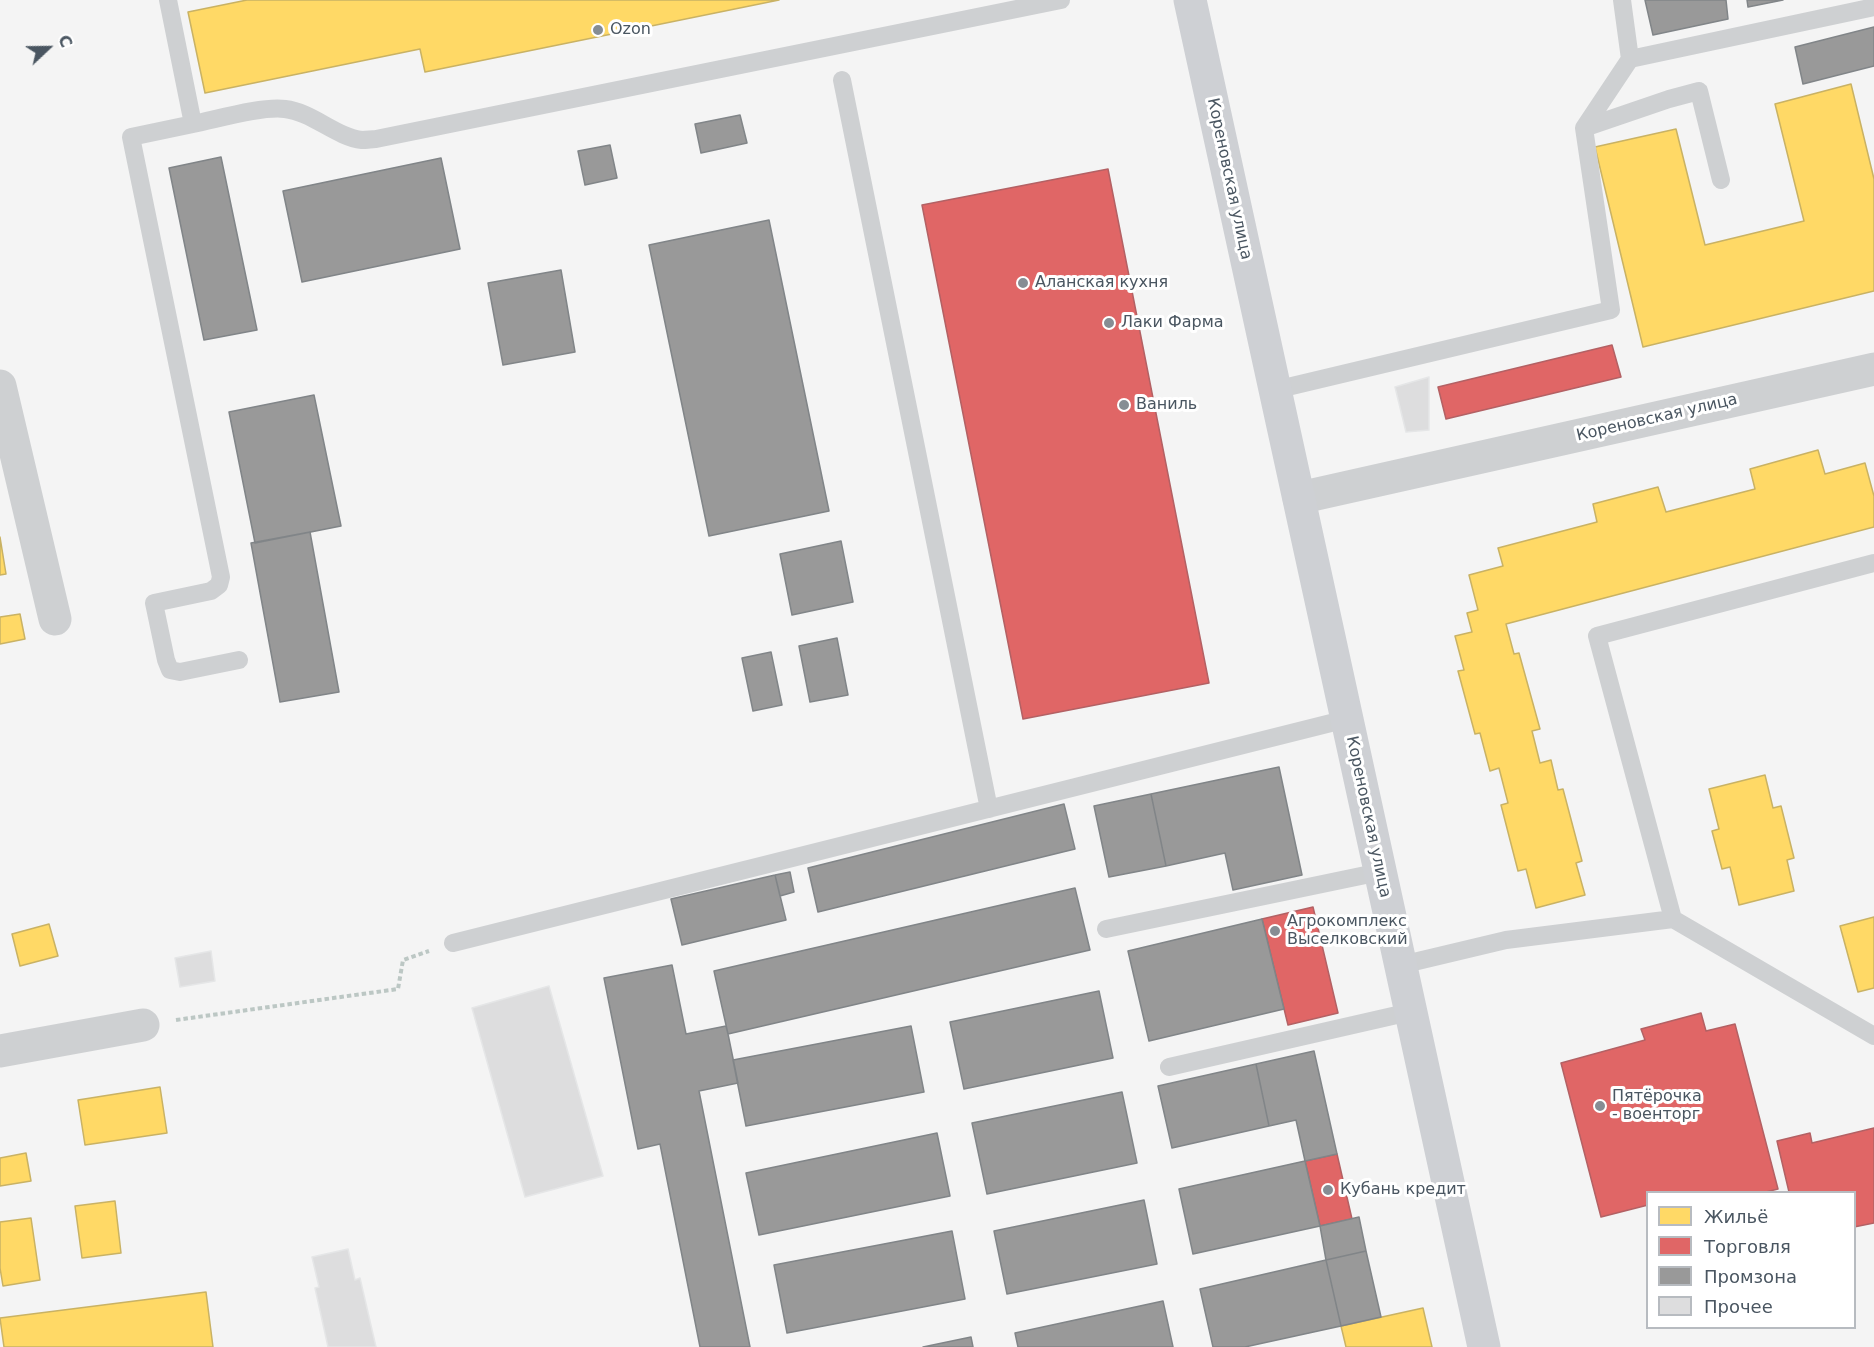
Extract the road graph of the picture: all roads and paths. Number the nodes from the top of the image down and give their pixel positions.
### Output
1 (168, 0) edge
2 (1061, 0) edge
3 (1190, 0) edge
4 (1622, 0) edge
5 (1874, 8) edge
6 (1630, 59) junction
7 (842, 80) dead end
8 (194, 124) junction
9 (1584, 128) junction
10 (1721, 180) dead end
11 (1874, 369) edge
12 (0, 386) edge
13 (1275, 390) junction
14 (1299, 498) junction
15 (1874, 563) edge
16 (55, 619) dead end
17 (239, 660) dead end
18 (1347, 719) junction
19 (989, 809) junction
20 (1380, 872) junction
21 (1674, 919) junction
22 (1106, 928) dead end
23 (453, 943) joint
24 (1401, 965) junction
25 (1410, 1012) junction
26 (143, 1025) joint
27 (1874, 1036) edge
28 (0, 1051) edge
29 (1170, 1067) dead end
30 (1484, 1347) edge

1 - 8 lane
2 - 8 lane
3 - 13 street, Кореновская улица
4 - 6 lane
5 - 6 lane
6 - 9 lane
7 - 19 lane
8 - 17 lane
9 - 10 lane
9 - 13 lane
11 - 14 street, Кореновская улица
12 - 16 street
13 - 14 street, Кореновская улица
14 - 18 street, Кореновская улица
15 - 21 lane
18 - 19 lane
18 - 20 street, Кореновская улица
19 - 23 lane
20 - 22 lane
20 - 24 street, Кореновская улица
21 - 24 lane
21 - 27 lane
23 - 26 path
24 - 25 street, Кореновская улица
25 - 29 lane
25 - 30 street, Кореновская улица
26 - 28 street

